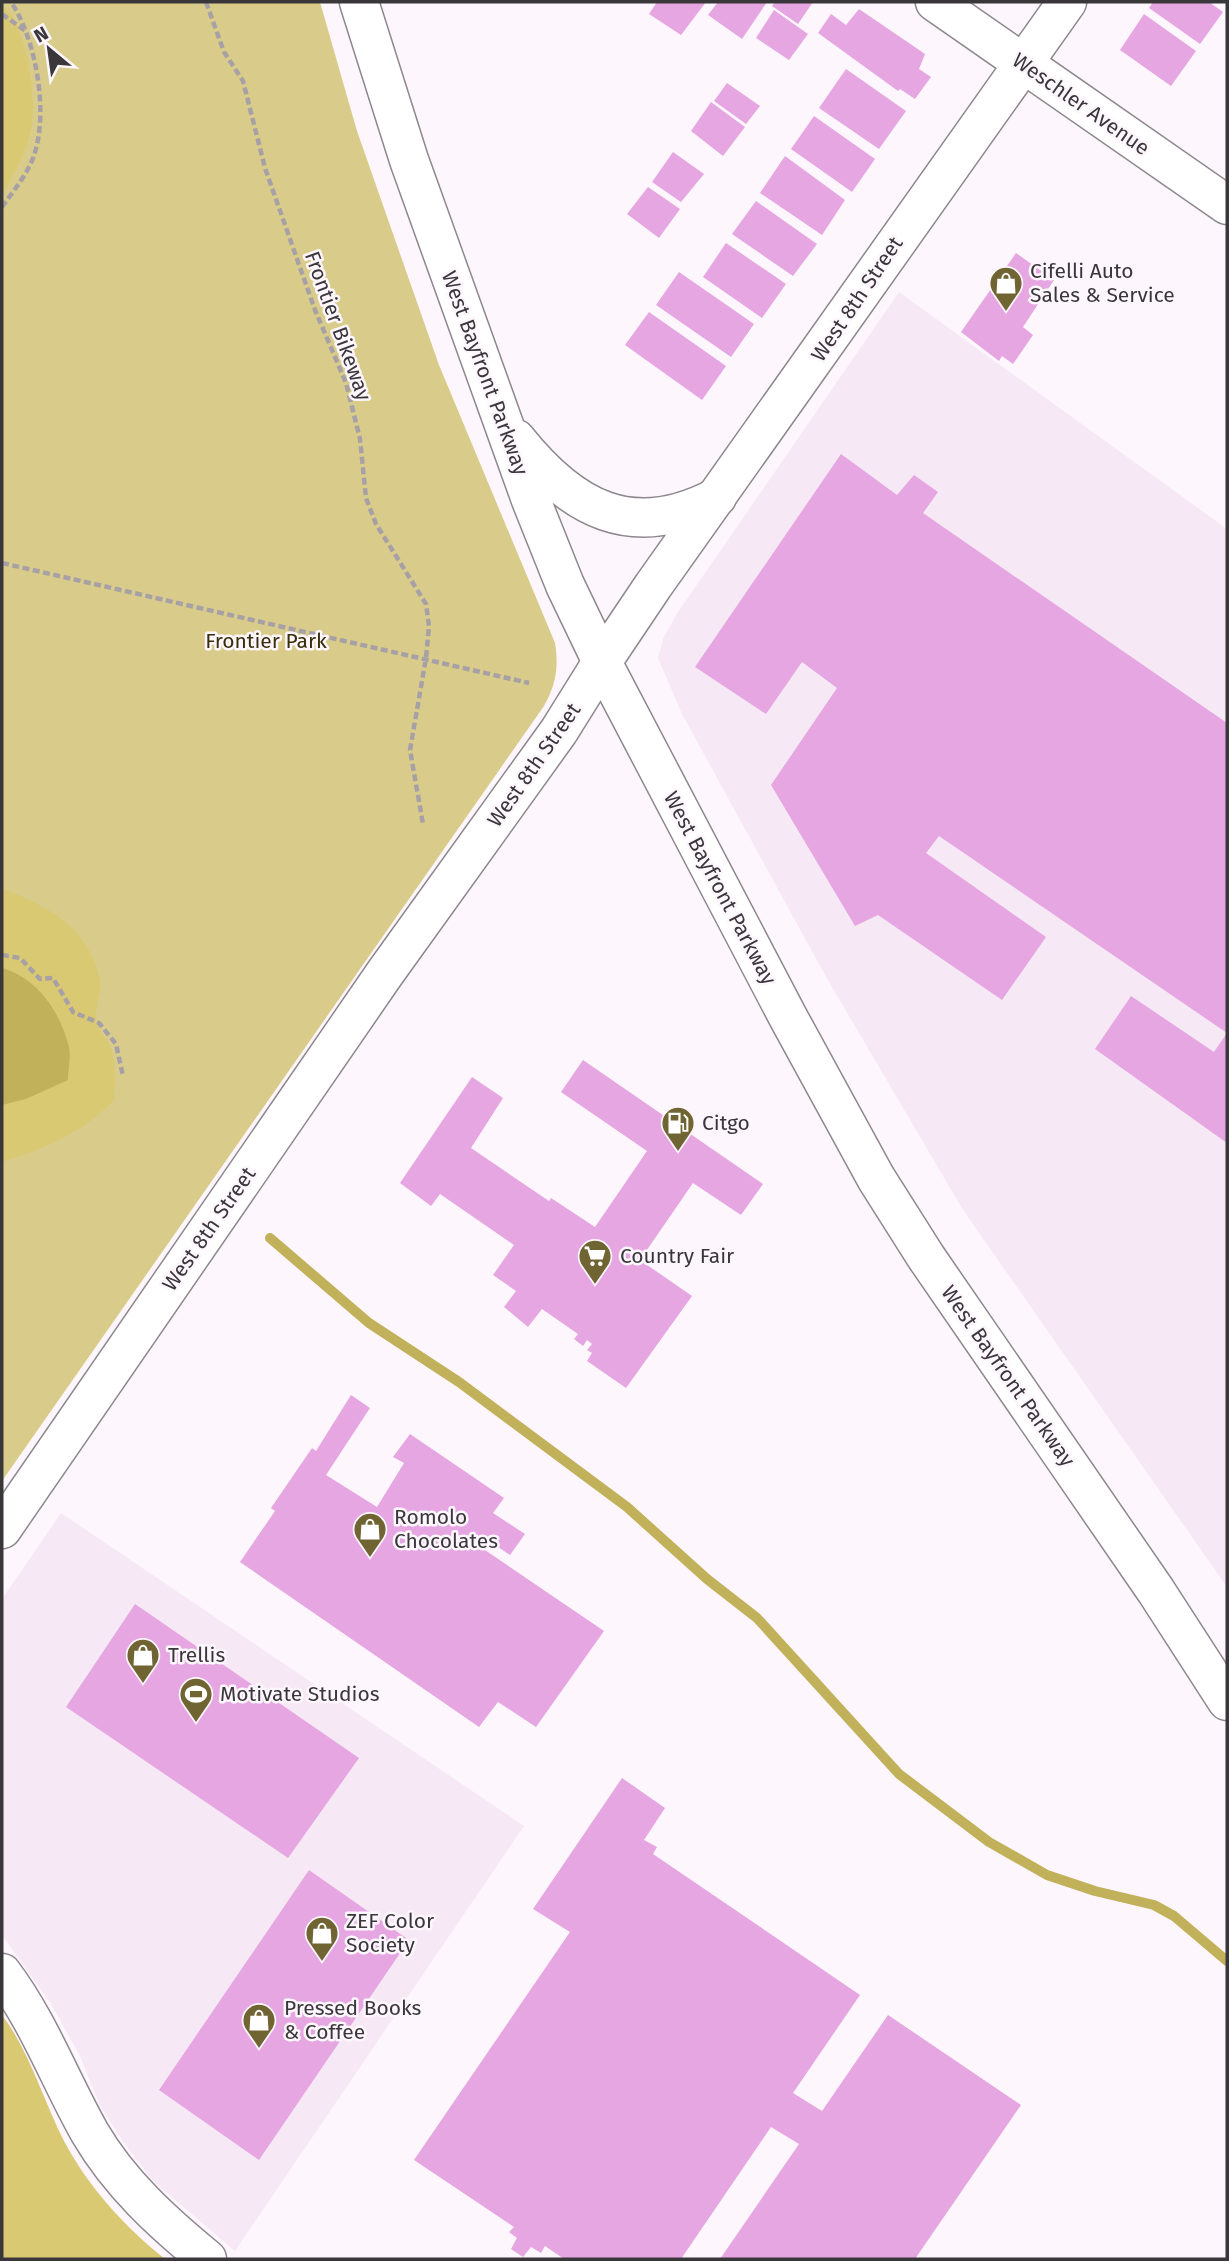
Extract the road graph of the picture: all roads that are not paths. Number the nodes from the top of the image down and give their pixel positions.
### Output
1 (359, 2) edge
2 (935, 2) edge
3 (1067, 2) edge
4 (1022, 64) junction
5 (1227, 205) edge
6 (506, 426) junction
7 (717, 497) junction
8 (602, 662) junction
9 (2, 1529) edge
10 (1227, 1701) edge
11 (2, 1973) edge
12 (207, 2259) edge

1 - 6 main road, West Bayfront Parkway
2 - 4 main road, Weschler Avenue
3 - 4 main road, West 8th Street
4 - 5 main road, Weschler Avenue
4 - 7 main road, West 8th Street
6 - 7 main road
6 - 8 main road, West Bayfront Parkway
7 - 8 main road, West 8th Street
8 - 9 main road, West 8th Street
8 - 10 main road, West Bayfront Parkway
11 - 12 main road

